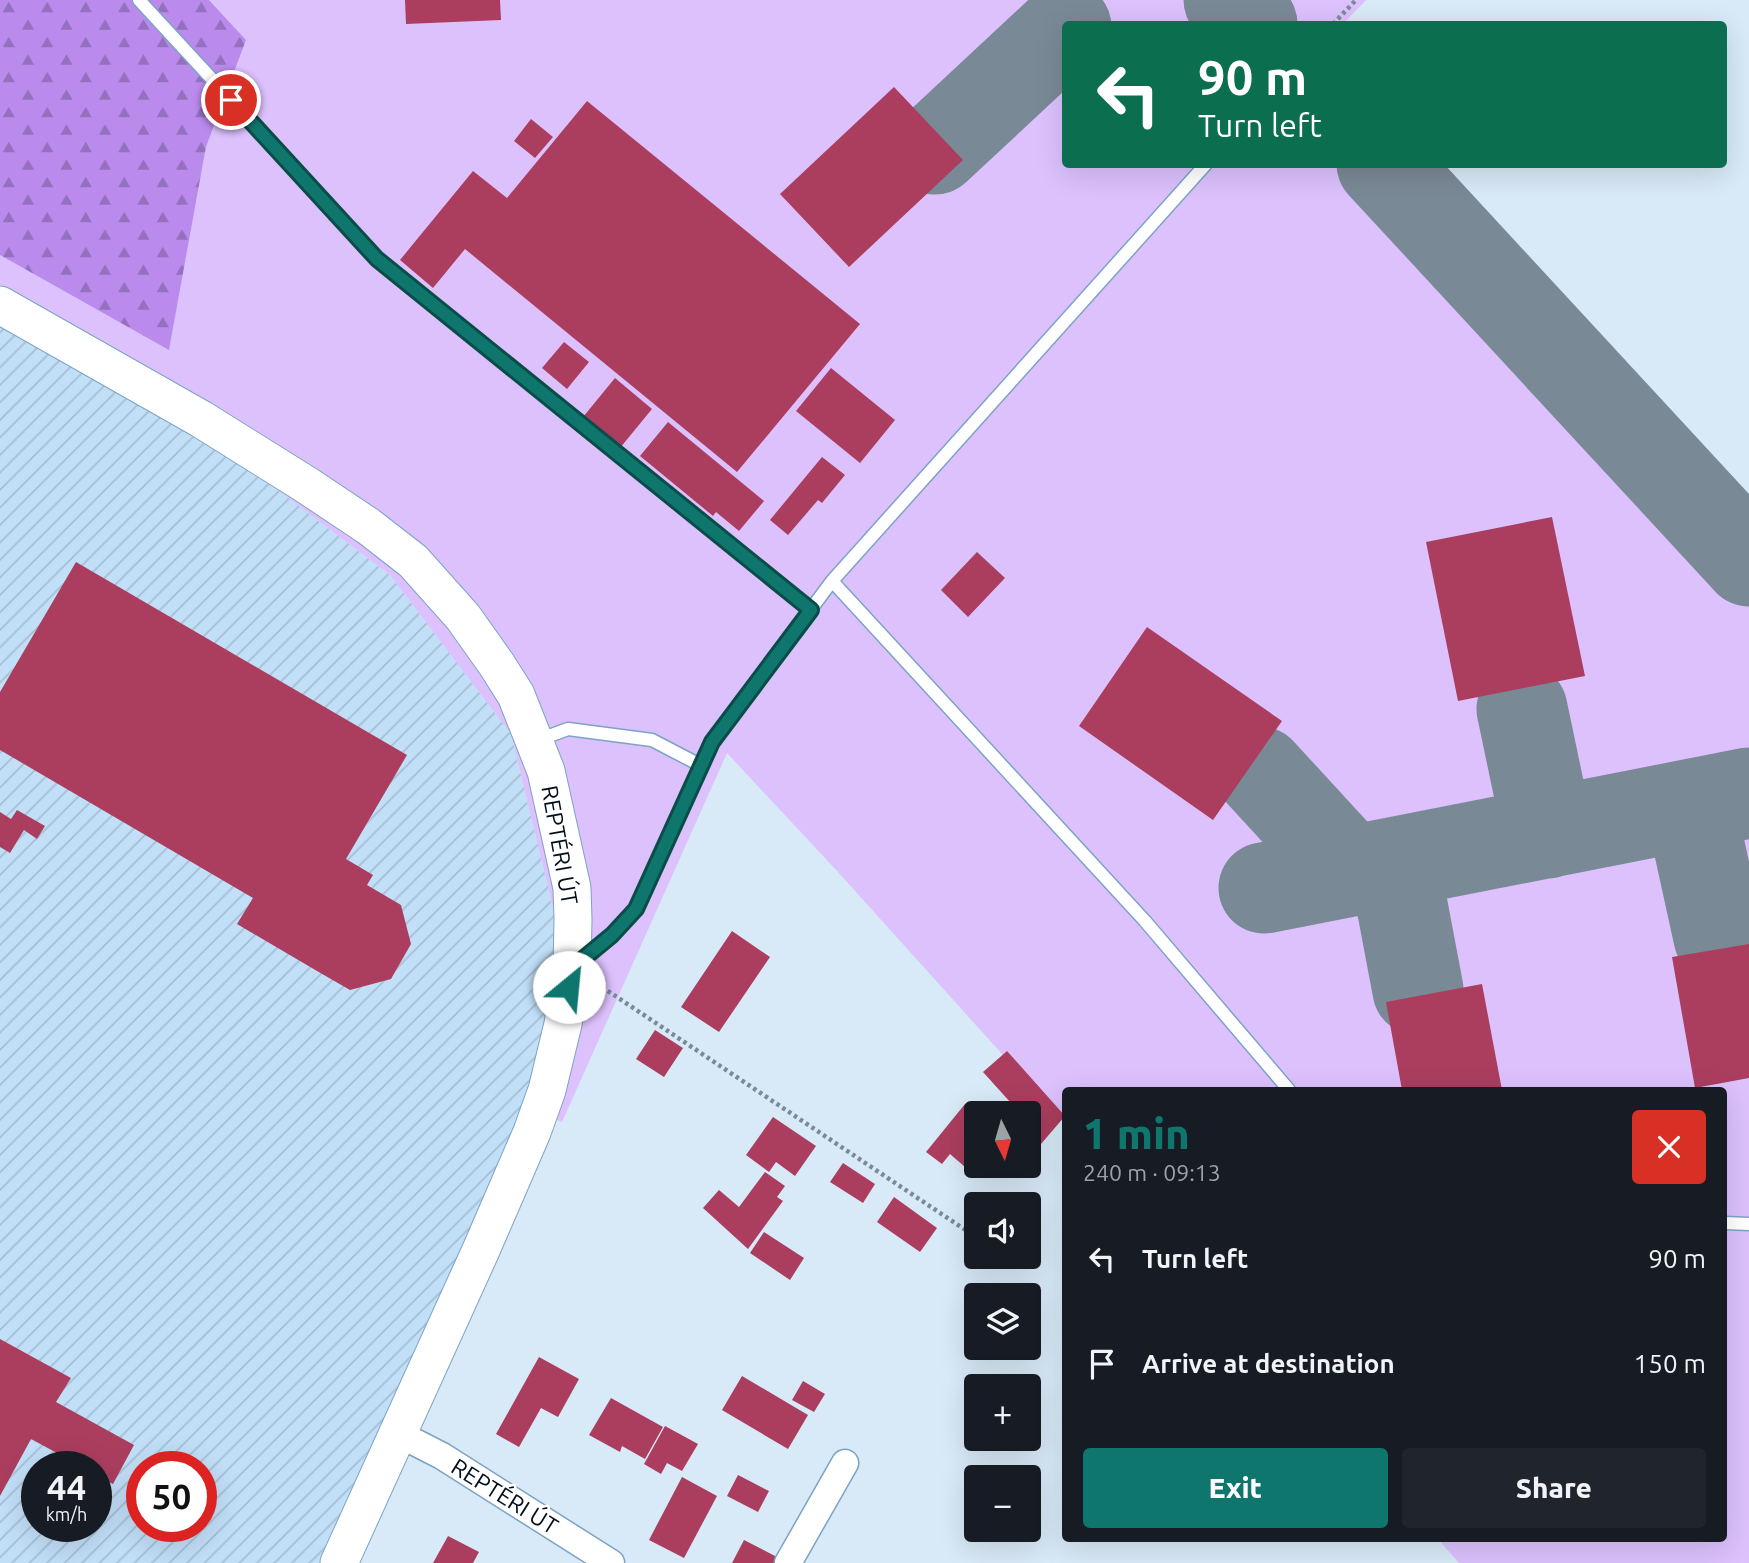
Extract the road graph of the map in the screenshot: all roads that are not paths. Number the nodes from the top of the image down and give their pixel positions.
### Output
1 (139, 0) edge
2 (1202, 168) edge
3 (0, 305) edge
4 (832, 581) junction
5 (811, 610) junction
6 (536, 741) junction
7 (700, 765) junction
8 (572, 968) junction
9 (1286, 1087) edge
10 (1727, 1223) edge
11 (1749, 1224) edge
12 (397, 1433) junction
13 (845, 1463) dead end
14 (339, 1563) edge
15 (611, 1563) edge
16 (788, 1563) edge

1 - 5 lane
2 - 4 lane
3 - 6 main road, REPTÉRI ÚT
4 - 5 lane
4 - 9 lane
5 - 7 lane
6 - 7 lane
6 - 8 main road, REPTÉRI ÚT
7 - 8 lane
8 - 12 main road, REPTÉRI ÚT
10 - 11 lane
12 - 14 main road, REPTÉRI ÚT
12 - 15 street, REPTÉRI ÚT
13 - 16 street

